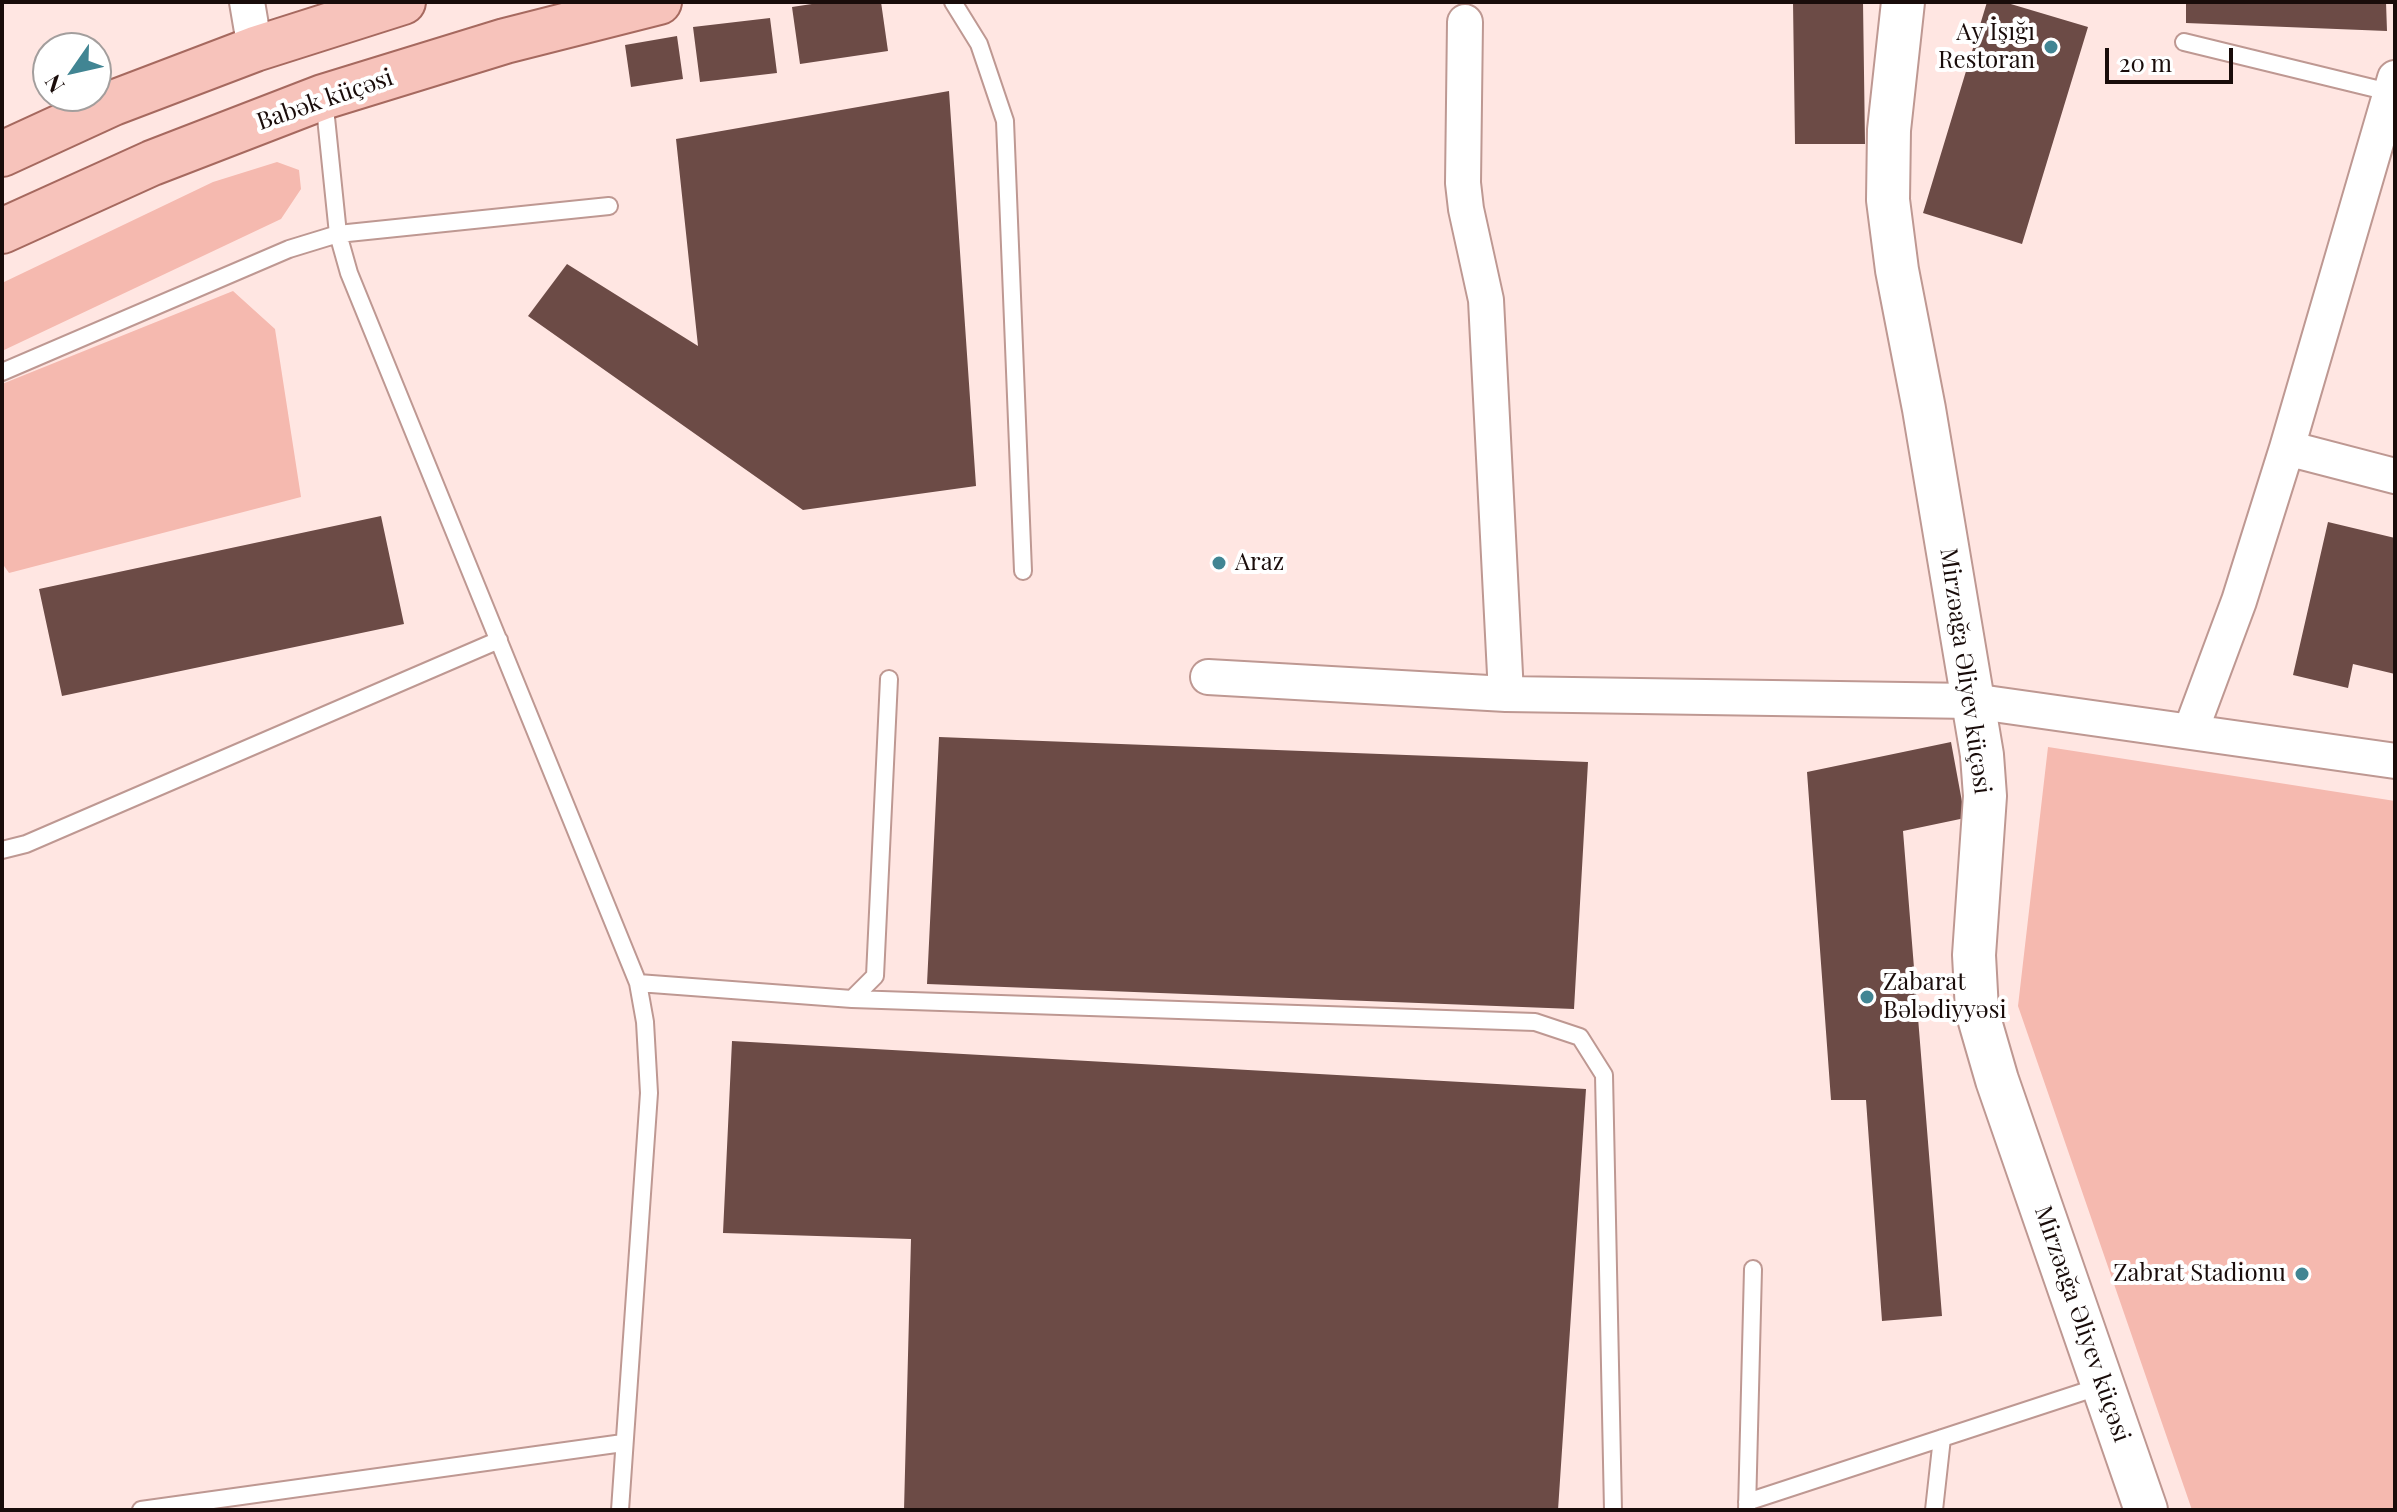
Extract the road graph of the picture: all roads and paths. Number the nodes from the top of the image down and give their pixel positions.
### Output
1 (247, 2) edge
2 (403, 2) edge
3 (659, 2) edge
4 (953, 2) edge
5 (1903, 2) edge
6 (1465, 22) dead end
7 (2184, 42) dead end
8 (255, 49) junction
9 (2392, 85) edge
10 (323, 97) junction
11 (2, 154) edge
12 (609, 206) dead end
13 (2, 231) edge
14 (338, 234) junction
15 (2, 372) edge
16 (2287, 448) junction
17 (2395, 476) edge
18 (1023, 571) dead end
19 (499, 640) junction
20 (1208, 677) dead end
21 (889, 679) dead end
22 (1506, 694) junction
23 (1972, 701) junction
24 (2191, 730) junction
25 (2395, 761) edge
26 (2, 850) edge
27 (638, 983) junction
28 (852, 999) junction
29 (1753, 1269) dead end
30 (2103, 1385) junction
31 (1942, 1438) junction
32 (623, 1443) junction
33 (1747, 1506) edge
34 (141, 1510) edge
35 (620, 1510) edge
36 (1613, 1510) edge
37 (1934, 1510) edge
38 (2146, 1510) edge

1 - 8 street
2 - 8 main road
3 - 10 main road, Babək küçəsi
4 - 18 lane
5 - 23 street, Mirzəağa Əliyev küçəsi
6 - 22 street
7 - 9 lane
8 - 11 main road
9 - 16 street
10 - 13 main road, Babək küçəsi
10 - 14 lane
12 - 14 lane
14 - 15 lane
14 - 19 lane
16 - 17 street
16 - 24 street
19 - 26 lane
19 - 27 lane
20 - 22 street
21 - 28 lane
22 - 23 street
23 - 24 street
23 - 30 street, Mirzəağa Əliyev küçəsi
24 - 25 street
27 - 28 lane
27 - 32 lane
28 - 36 lane
29 - 33 lane
30 - 31 lane
30 - 38 street, Mirzəağa Əliyev küçəsi
31 - 33 lane
31 - 37 lane
32 - 34 lane
32 - 35 lane

